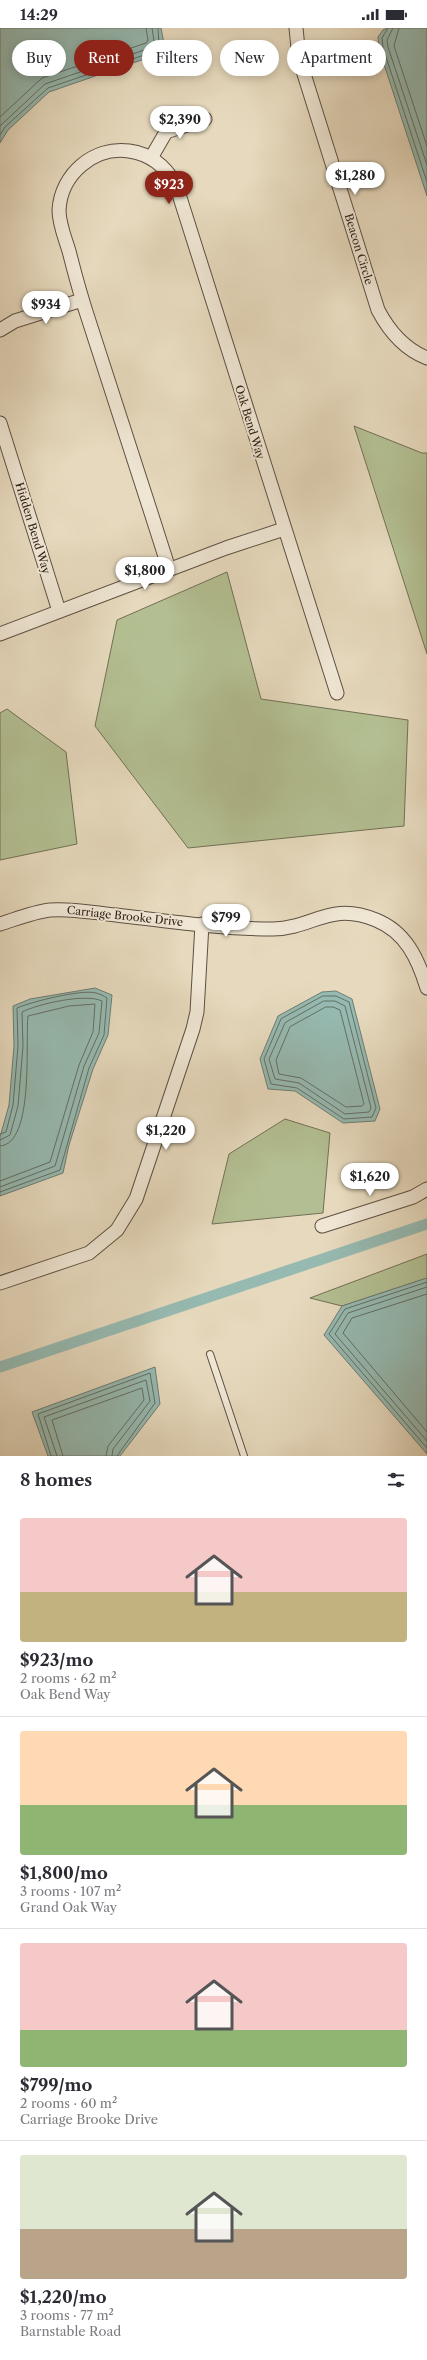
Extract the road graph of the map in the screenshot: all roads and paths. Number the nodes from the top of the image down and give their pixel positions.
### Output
1 (296, 28) edge
2 (205, 119) dead end
3 (151, 158) junction
4 (82, 300) junction
5 (0, 330) edge
6 (427, 358) edge
7 (0, 423) edge
8 (284, 529) junction
9 (169, 569) junction
10 (59, 611) junction
11 (0, 634) edge
12 (337, 694) dead end
13 (0, 924) edge
14 (202, 924) junction
15 (427, 988) edge
16 (427, 1190) edge
17 (322, 1226) dead end
18 (0, 1283) edge
19 (210, 1354) dead end
20 (244, 1456) edge

1 - 6 street, Beacon Circle
2 - 3 street
3 - 4 street, Oak Bend Way
3 - 8 street, Oak Bend Way
4 - 5 street
4 - 9 street, Oak Bend Way
7 - 10 street, Hidden Bend Way
8 - 9 street
8 - 12 street, Oak Bend Way
9 - 10 street
10 - 11 street
13 - 14 street, Carriage Brooke Drive
14 - 15 street, Carriage Brooke Drive
14 - 18 street
16 - 17 street
19 - 20 lane

